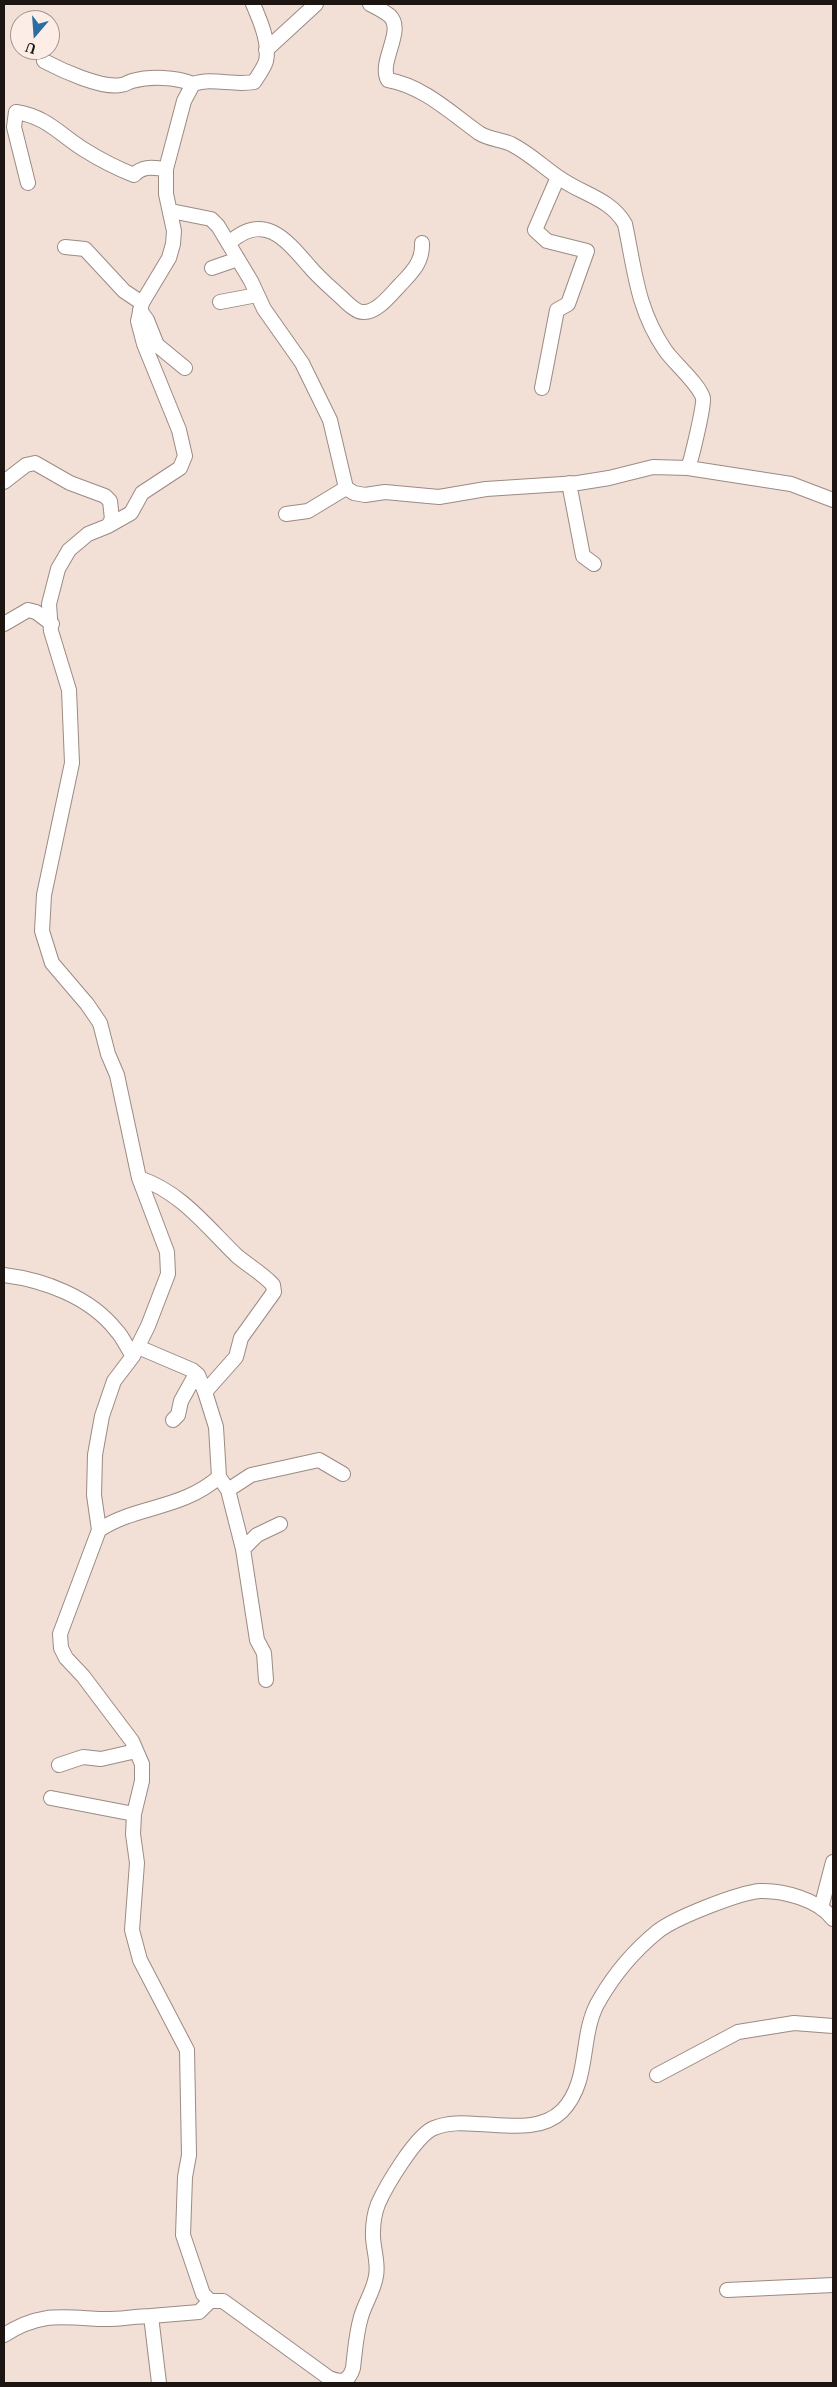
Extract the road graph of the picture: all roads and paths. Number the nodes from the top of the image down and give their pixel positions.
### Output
1 (253, 4) edge
2 (316, 4) edge
3 (370, 4) edge
4 (266, 50) junction
5 (44, 61) dead end
6 (193, 84) junction
7 (166, 169) junction
8 (558, 178) junction
9 (28, 183) dead end
10 (171, 211) junction
11 (228, 243) junction
12 (422, 243) dead end
13 (65, 248) dead end
14 (238, 260) junction
15 (212, 268) dead end
16 (257, 295) junction
17 (220, 302) dead end
18 (141, 307) junction
19 (185, 368) dead end
20 (542, 388) dead end
21 (688, 468) junction
22 (4, 482) edge
23 (570, 484) junction
24 (346, 488) junction
25 (833, 500) edge
26 (286, 514) dead end
27 (108, 526) junction
28 (594, 564) dead end
29 (4, 624) edge
30 (52, 624) junction
31 (139, 1178) junction
32 (4, 1275) edge
33 (135, 1351) junction
34 (196, 1374) junction
35 (205, 1392) junction
36 (173, 1420) dead end
37 (343, 1474) dead end
38 (219, 1477) junction
39 (228, 1490) junction
40 (280, 1524) dead end
41 (99, 1530) junction
42 (243, 1550) junction
43 (266, 1680) dead end
44 (136, 1751) junction
45 (59, 1765) dead end
46 (51, 1798) dead end
47 (134, 1814) junction
48 (833, 1862) edge
49 (821, 1908) junction
50 (833, 1918) edge
51 (833, 2026) edge
52 (657, 2075) dead end
53 (833, 2285) edge
54 (727, 2290) dead end
55 (210, 2301) junction
56 (151, 2316) junction
57 (4, 2335) edge
58 (159, 2383) edge

1 - 4 street
2 - 4 street
3 - 8 street
4 - 6 street
5 - 6 street
6 - 7 street
7 - 9 street
7 - 10 street
8 - 20 street
8 - 21 street
10 - 11 street
10 - 18 street
11 - 12 street
11 - 14 street
13 - 18 street
14 - 15 street
14 - 16 street
16 - 17 street
16 - 24 street
18 - 19 street
18 - 27 street
21 - 23 street
21 - 25 street
22 - 27 street
23 - 24 street
23 - 28 street
24 - 26 street
27 - 30 street
29 - 30 street
30 - 31 street
31 - 33 street
31 - 35 street
32 - 33 street
33 - 34 street
33 - 41 street
34 - 35 street
34 - 36 street
35 - 38 street
37 - 39 street
38 - 39 street
38 - 41 street
39 - 42 street
40 - 42 street
41 - 44 street
42 - 43 street
44 - 45 street
44 - 47 street
46 - 47 street
47 - 55 street
48 - 49 street
49 - 50 street
49 - 55 street
51 - 52 street
53 - 54 street
55 - 56 street
56 - 57 street
56 - 58 street

